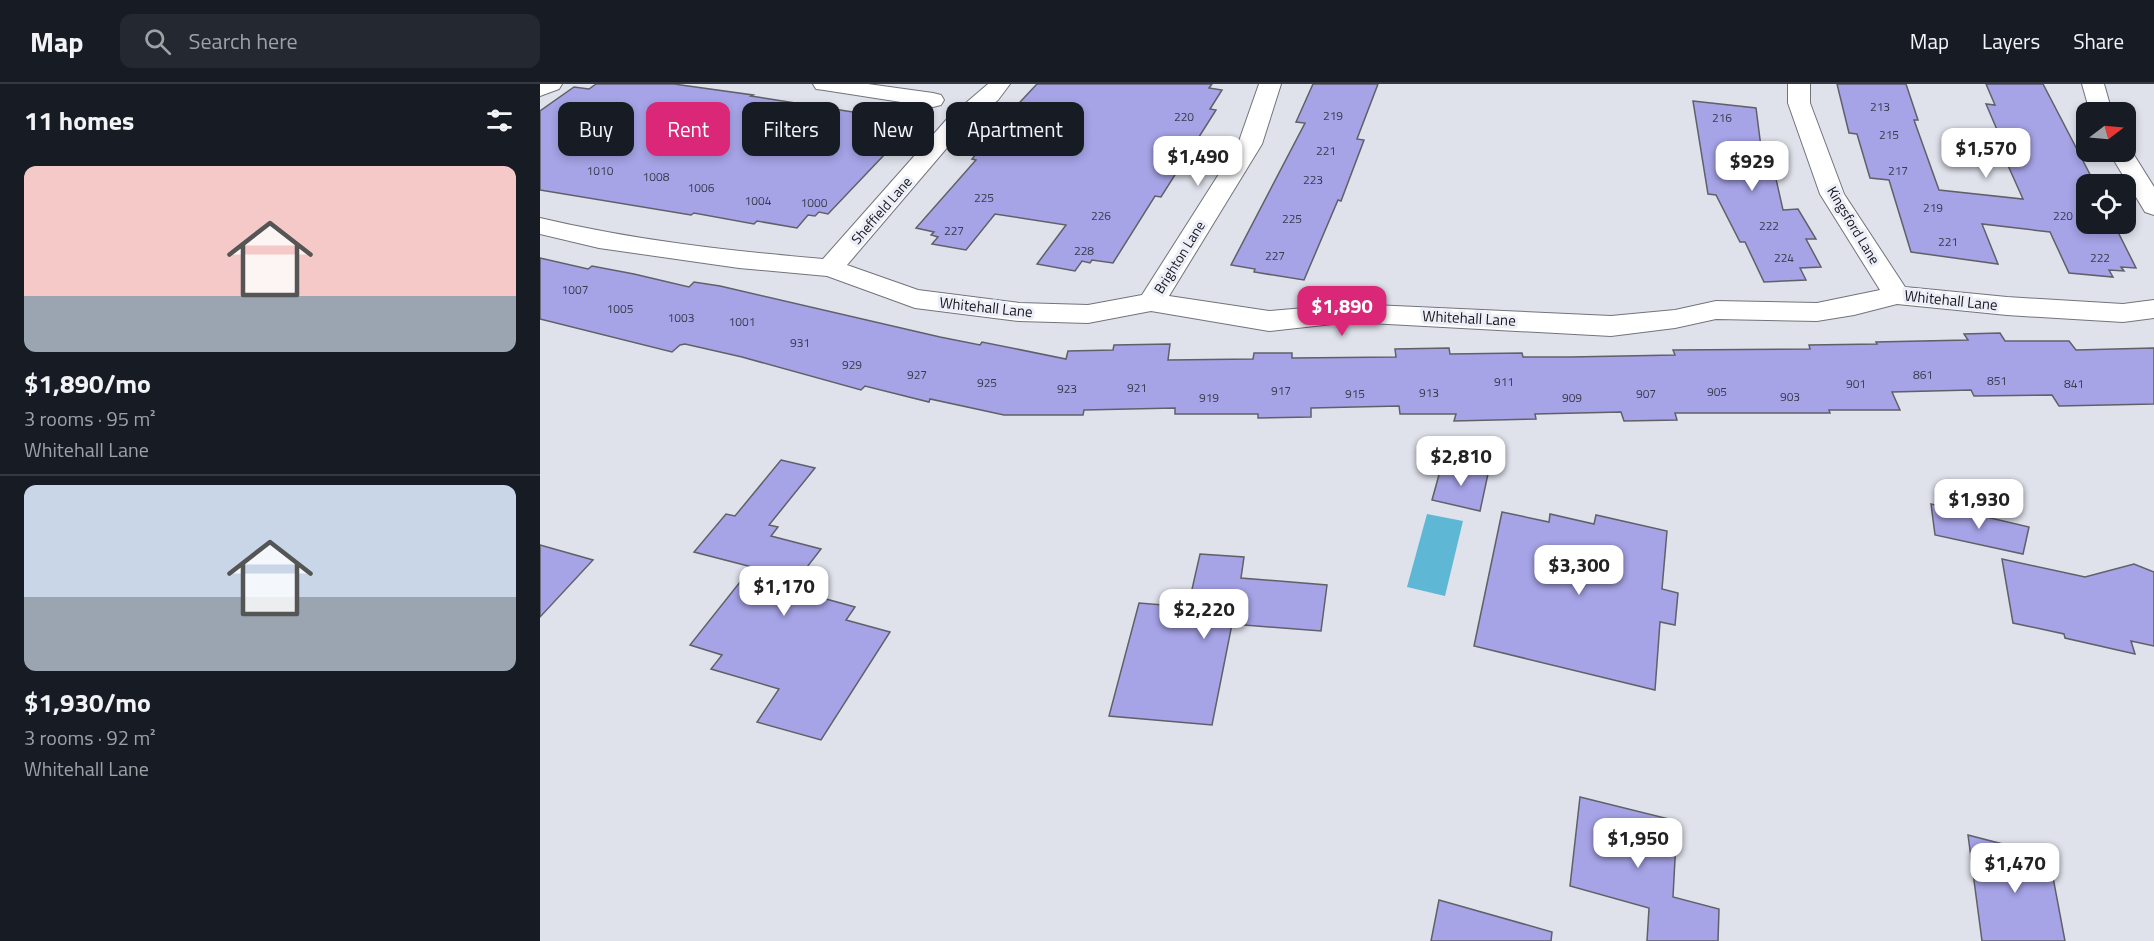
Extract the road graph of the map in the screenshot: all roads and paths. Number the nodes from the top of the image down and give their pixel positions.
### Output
1 (551, 84) edge
2 (824, 84) edge
3 (999, 84) edge
4 (1270, 84) edge
5 (1799, 84) edge
6 (2093, 84) edge
7 (540, 90) edge
8 (939, 92) edge
9 (982, 102) edge
10 (2098, 102) edge
11 (946, 134) edge
12 (2127, 162) edge
13 (2154, 207) edge
14 (540, 226) edge
15 (830, 268) junction
16 (1897, 295) junction
17 (1151, 302) junction
18 (2154, 309) edge

1 - 7 street
2 - 8 street
3 - 9 street, Sheffield Lane
4 - 17 street, Brighton Lane
5 - 16 street, Kingsford Lane
6 - 10 street
11 - 15 street, Sheffield Lane
12 - 13 street
14 - 15 street, Whitehall Lane
15 - 17 street, Whitehall Lane
16 - 17 street, Whitehall Lane
16 - 18 street, Whitehall Lane

